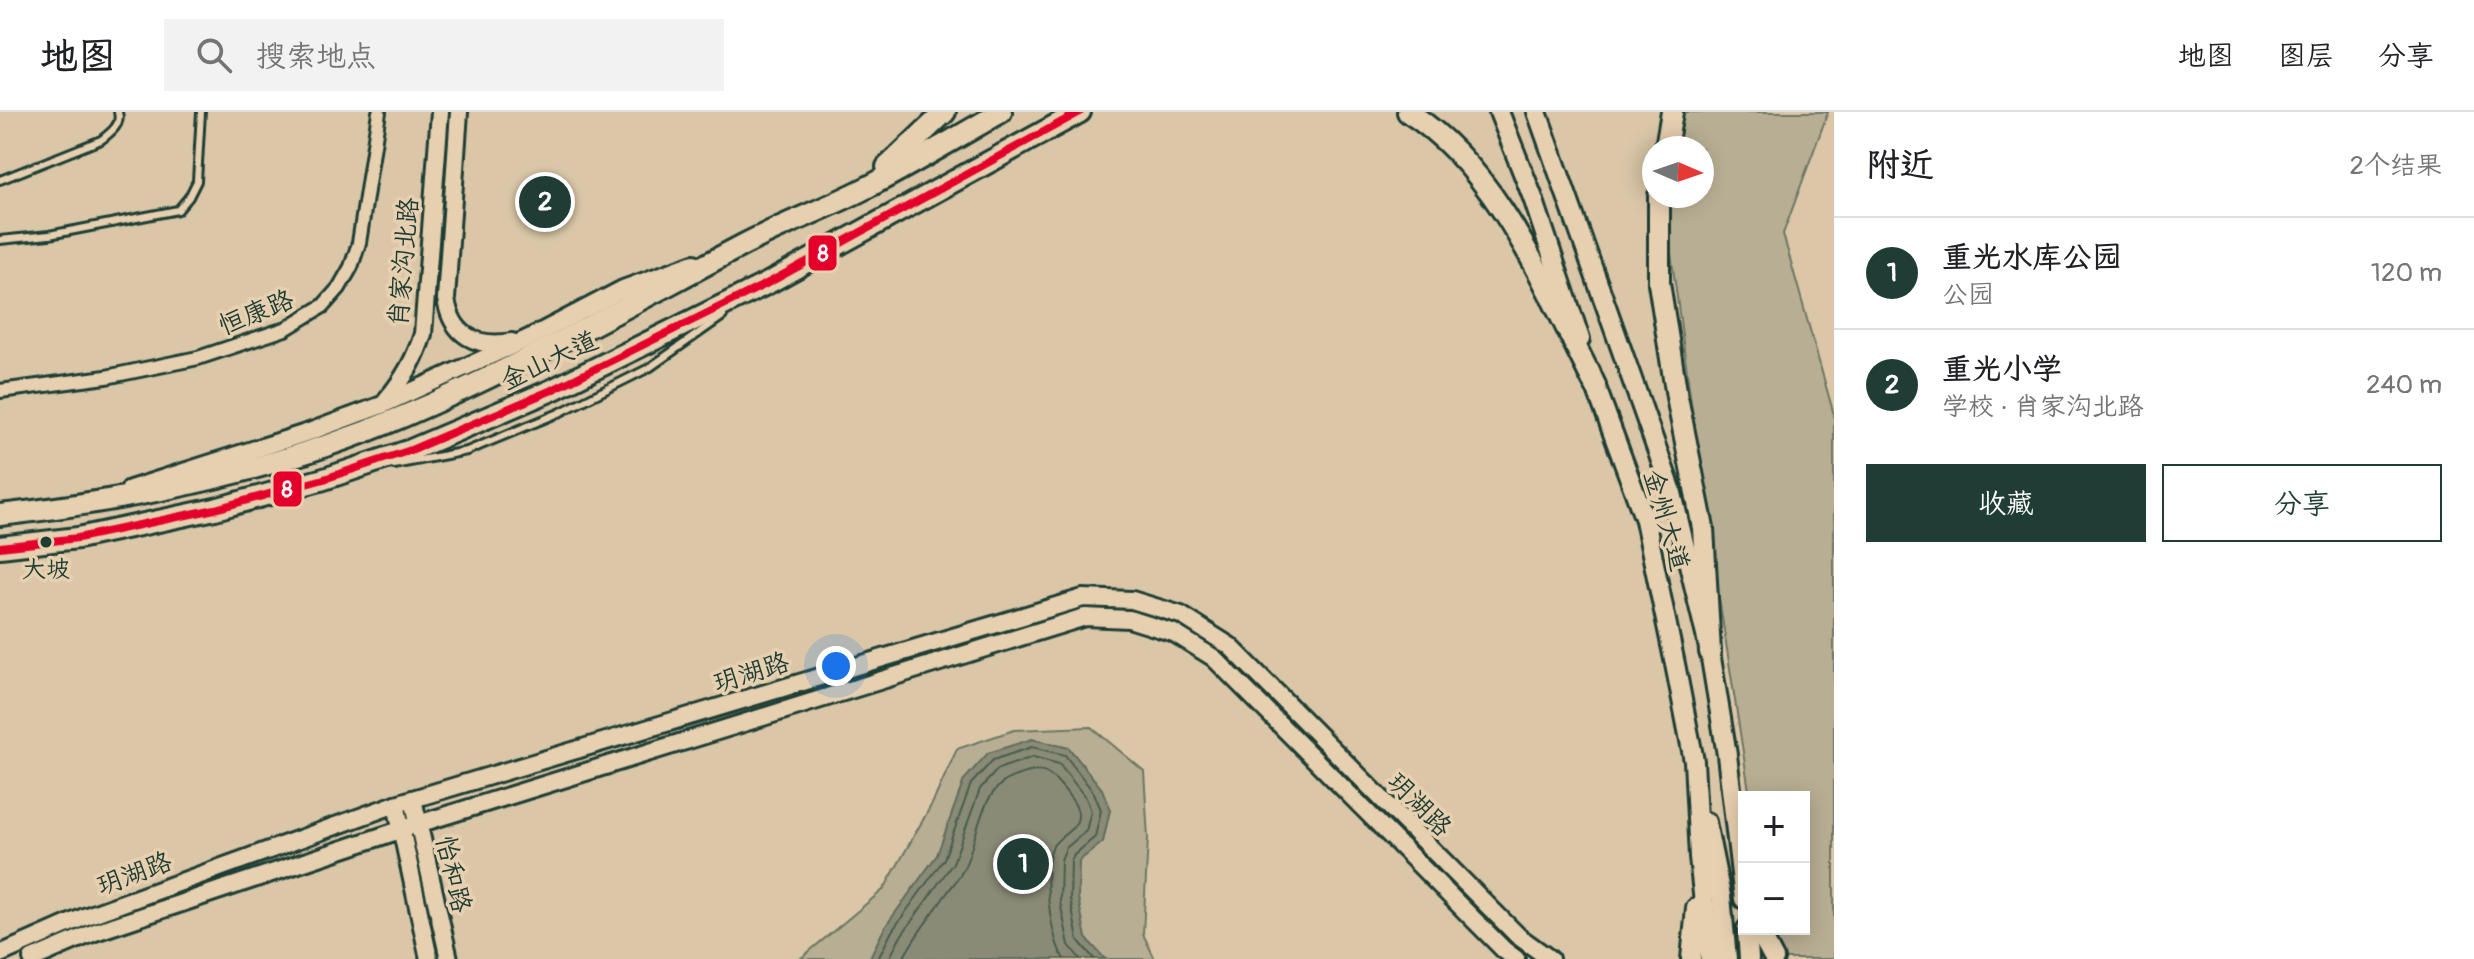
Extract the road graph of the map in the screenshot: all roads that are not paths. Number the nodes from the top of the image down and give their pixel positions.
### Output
1 (118, 112) edge
2 (201, 112) edge
3 (379, 112) edge
4 (440, 112) edge
5 (459, 112) edge
6 (945, 112) edge
7 (1001, 112) edge
8 (1408, 112) edge
9 (1499, 112) edge
10 (1537, 112) edge
11 (1672, 112) edge
12 (1079, 114) edge
13 (1668, 136) edge
14 (0, 180) edge
15 (864, 189) junction
16 (1659, 208) edge
17 (0, 240) edge
18 (748, 242) junction
19 (529, 338) junction
20 (1595, 385) junction
21 (0, 391) edge
22 (382, 405) junction
23 (75, 507) junction
24 (0, 515) edge
25 (0, 547) edge
26 (1710, 652) junction
27 (1694, 761) junction
28 (413, 799) junction
29 (396, 804) junction
30 (418, 824) junction
31 (401, 830) junction
32 (1699, 857) junction
33 (1740, 863) edge
34 (1747, 935) edge
35 (1761, 935) edge
36 (0, 954) edge
37 (32, 959) edge
38 (429, 959) edge
39 (449, 959) edge
40 (1516, 959) edge
41 (1550, 959) edge
42 (1691, 959) edge
43 (1710, 959) edge
44 (1727, 959) edge
45 (1749, 959) edge
46 (1774, 959) edge

1 - 14 lane
2 - 17 lane
3 - 21 street, 恒康路
4 - 22 main road, 肖家沟北路
5 - 19 main road, 肖家沟北路
6 - 15 highway
7 - 15 highway, 金山大道
8 - 20 highway
9 - 20 main road, 金州大道
10 - 26 main road, 金州大道
11 - 13 highway
12 - 25 highway, 金山大道
15 - 18 highway, 金山大道
16 - 26 highway
18 - 19 main road
18 - 23 highway, 金山大道
19 - 22 main road
20 - 27 main road, 金州大道
22 - 23 main road
23 - 24 highway, 金山大道
26 - 33 main road, 金州大道
27 - 32 main road, 金州大道
27 - 44 main road
28 - 29 main road, 玥湖路
28 - 30 main road, 怡和路
28 - 41 main road, 玥湖路
29 - 31 main road, 怡和路
29 - 36 main road, 玥湖路
30 - 31 main road, 玥湖路
30 - 39 main road, 怡和路
30 - 40 main road, 玥湖路
31 - 37 main road, 玥湖路
31 - 38 main road, 怡和路
32 - 42 main road
32 - 43 main road, 金州大道
34 - 45 main road
35 - 46 main road

